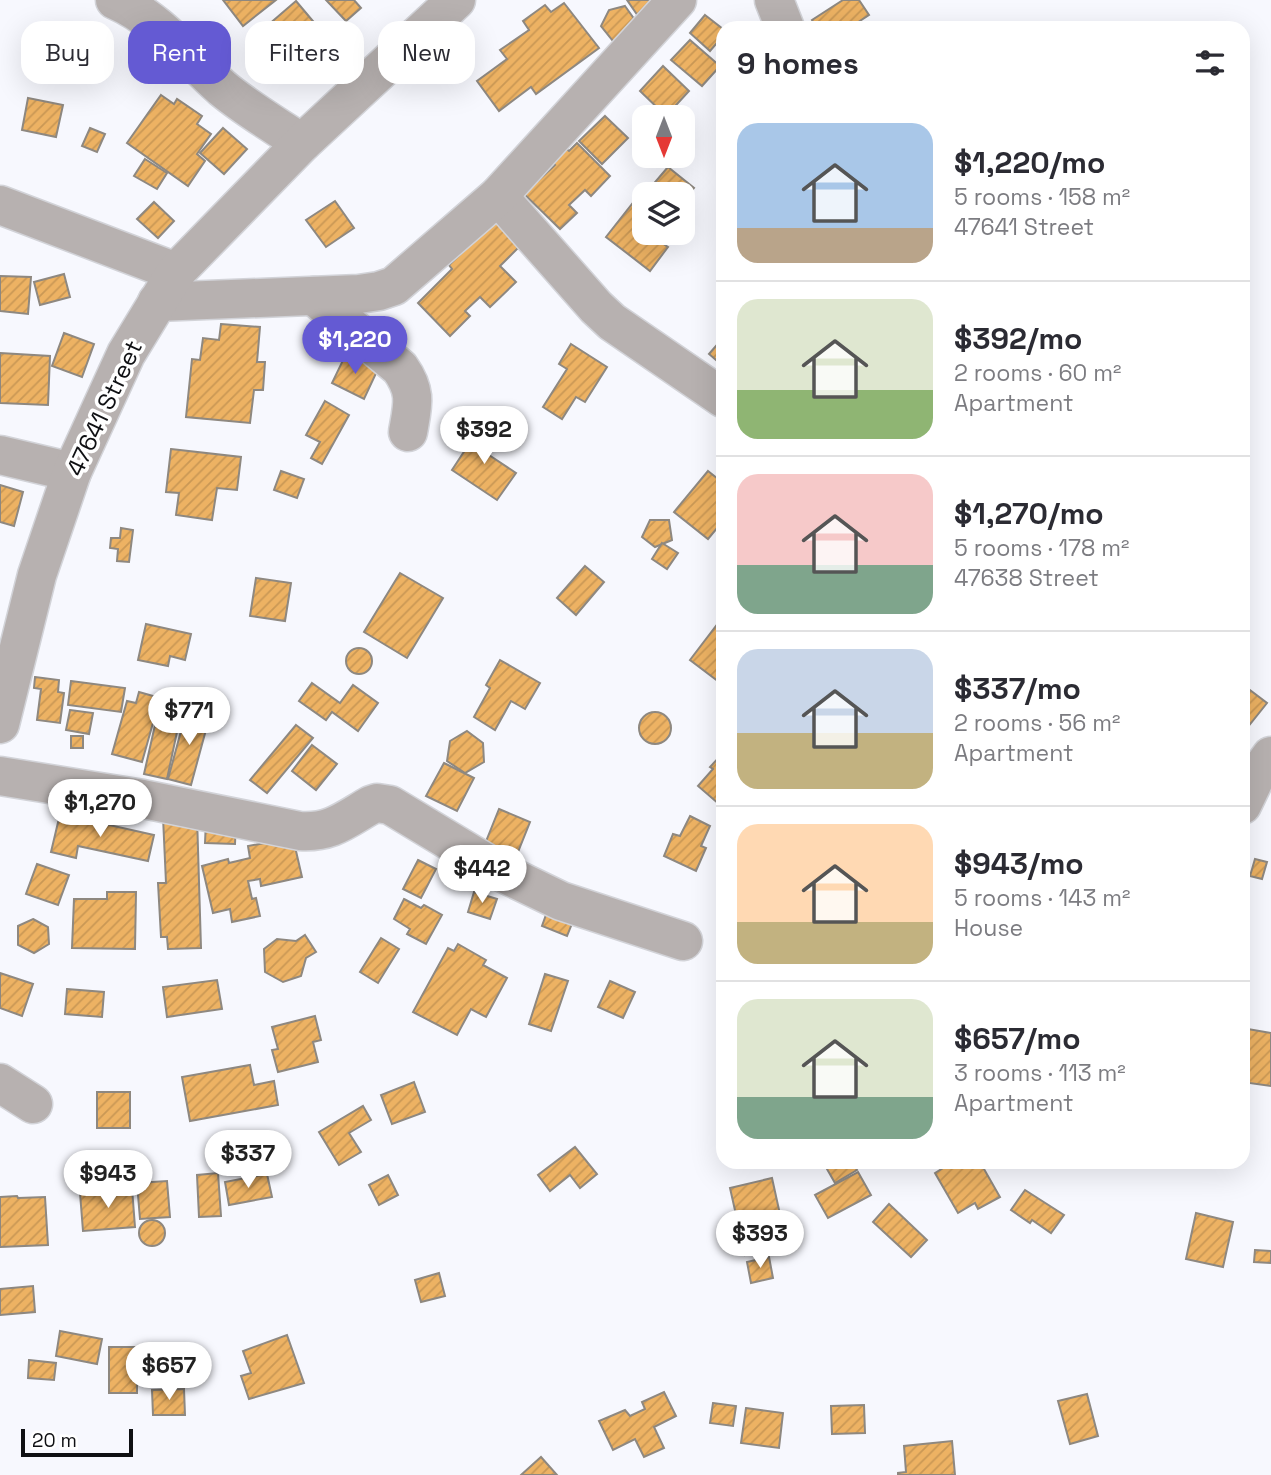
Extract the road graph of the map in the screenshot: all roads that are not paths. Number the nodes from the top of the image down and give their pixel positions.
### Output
1 (115, 0) edge
2 (456, 0) edge
3 (677, 0) edge
4 (774, 0) edge
5 (782, 21) edge
6 (302, 143) junction
7 (498, 196) junction
8 (0, 205) edge
9 (167, 287) junction
10 (314, 296) junction
11 (716, 393) edge
12 (408, 432) dead end
13 (0, 454) edge
14 (72, 472) junction
15 (2, 708) edge
16 (1271, 756) edge
17 (0, 776) edge
18 (1250, 789) edge
19 (683, 941) dead end
20 (0, 1083) edge
21 (33, 1104) dead end

1 - 6 street
2 - 6 street, 47641 Street
3 - 7 street
4 - 5 street
6 - 9 street, 47641 Street
7 - 10 street
7 - 11 street
8 - 9 street
9 - 10 street
9 - 14 street, 47641 Street
10 - 12 street
13 - 14 street
14 - 15 street, 47641 Street
16 - 18 street
17 - 19 street
20 - 21 street

